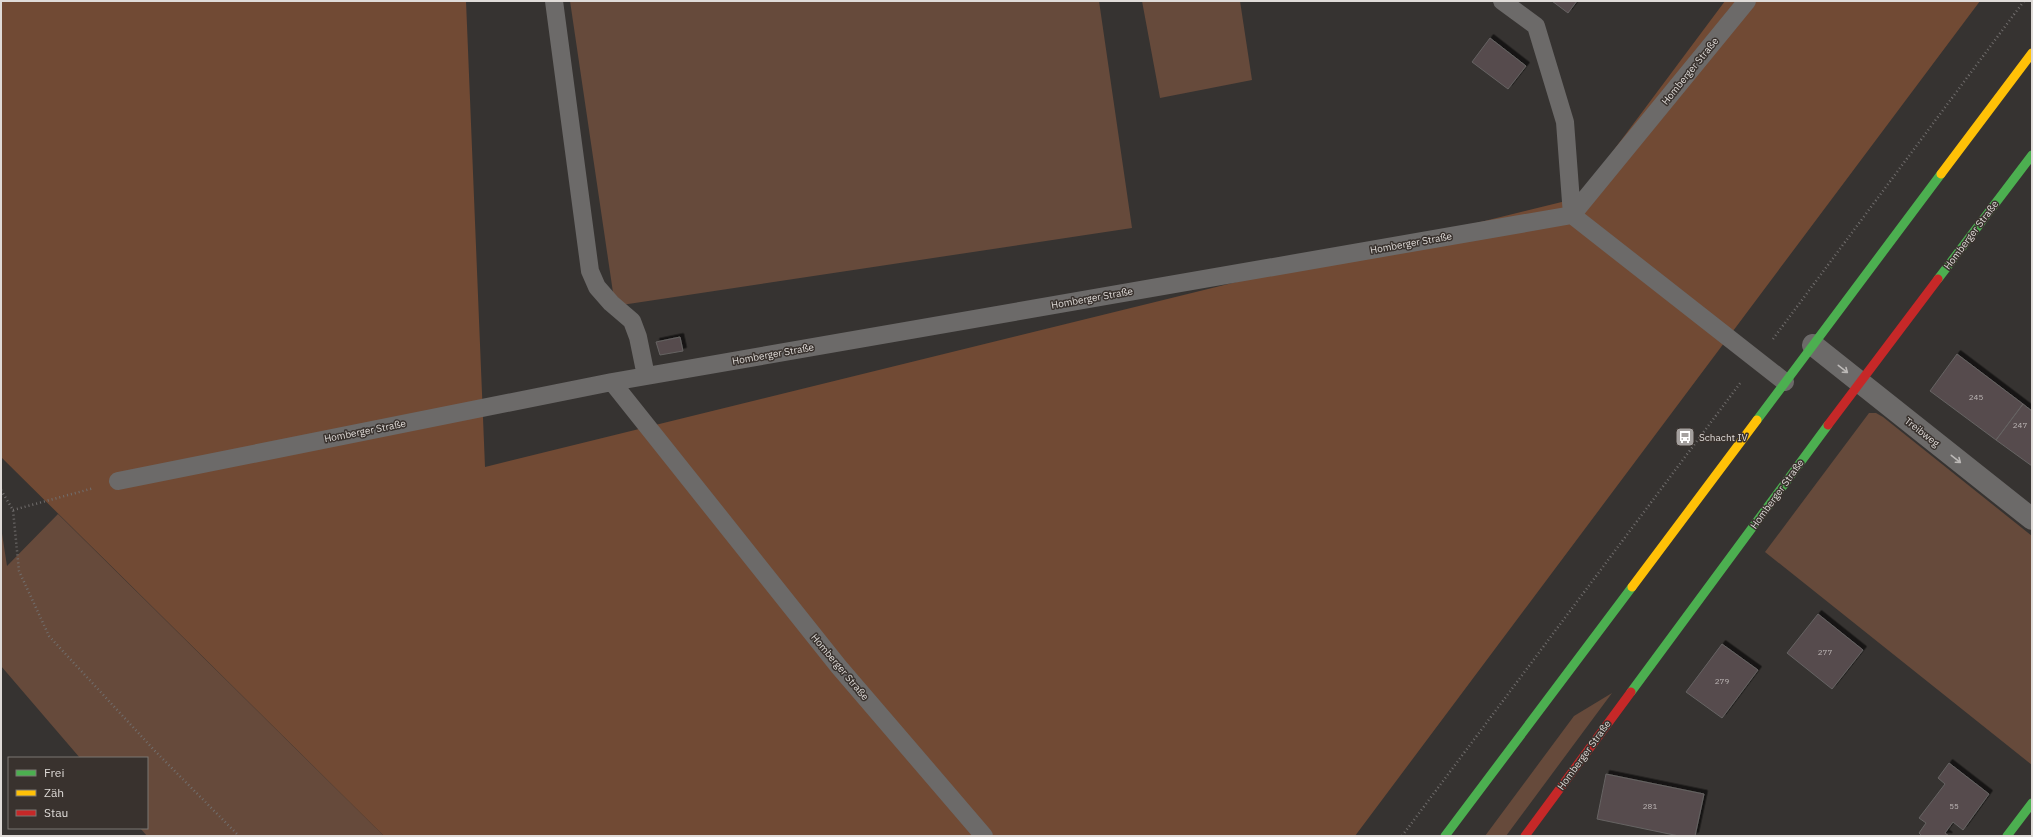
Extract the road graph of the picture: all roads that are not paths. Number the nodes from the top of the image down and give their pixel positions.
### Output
1 (554, 1) edge
2 (1502, 1) edge
3 (1747, 1) edge
4 (2032, 53) edge
5 (2032, 155) edge
6 (1572, 215) junction
7 (1813, 345) junction
8 (646, 376) junction
9 (612, 382) junction
10 (1785, 382) junction
11 (1860, 382) junction
12 (118, 481) road end
13 (2032, 519) edge
14 (2032, 803) edge
15 (984, 836) edge
16 (1445, 836) edge
17 (1524, 836) edge
18 (2007, 836) edge

1 - 8 lane
2 - 6 lane
3 - 6 lane, Homberger Straße
4 - 7 main road
5 - 11 main road, Homberger Straße
6 - 8 lane, Homberger Straße
6 - 10 lane
7 - 10 main road
7 -> 11 street, Treibweg
8 - 9 lane, Homberger Straße
9 - 12 lane, Homberger Straße
9 - 15 lane, Homberger Straße
10 - 16 main road
11 -> 13 street, Treibweg
11 - 17 main road, Homberger Straße
14 - 18 main road

